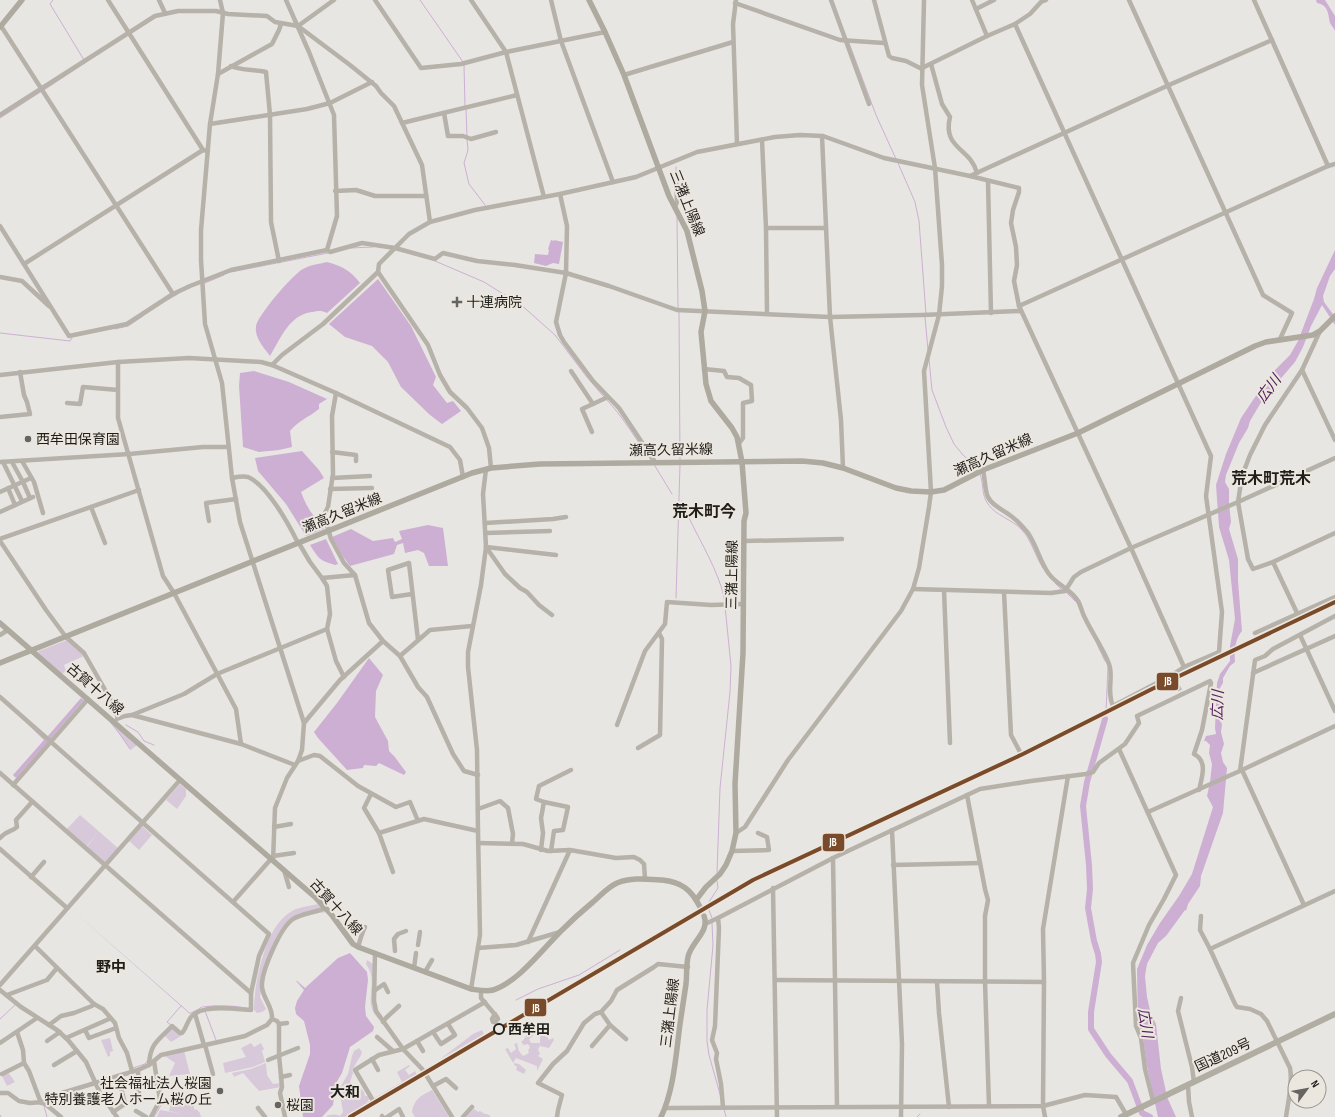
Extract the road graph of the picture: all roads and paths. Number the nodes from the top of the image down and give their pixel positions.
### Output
1 (22, 0) edge
2 (108, 0) edge
3 (159, 0) edge
4 (220, 0) edge
5 (286, 0) edge
6 (334, 0) edge
7 (375, 0) edge
8 (471, 0) edge
9 (551, 0) edge
10 (589, 0) edge
11 (831, 0) edge
12 (874, 0) edge
13 (924, 0) edge
14 (972, 0) edge
15 (994, 0) edge
16 (1046, 0) edge
17 (1129, 0) edge
18 (1254, 0) edge
19 (735, 2) edge
20 (976, 9) junction
21 (165, 13) junction
22 (224, 14) junction
23 (281, 24) junction
24 (1015, 24) junction
25 (1, 26) edge
26 (298, 26) junction
27 (129, 32) junction
28 (606, 32) junction
29 (987, 36) junction
30 (1272, 40) junction
31 (561, 41) junction
32 (847, 41) junction
33 (733, 42) junction
34 (884, 43) junction
35 (506, 52) junction
36 (931, 64) junction
37 (231, 66) junction
38 (922, 68) junction
39 (218, 74) junction
40 (624, 75) junction
41 (372, 82) junction
42 (1169, 85) junction
43 (42, 89) junction
44 (517, 95) junction
45 (330, 103) junction
46 (869, 104) dead end
47 (444, 113) junction
48 (0, 115) edge
49 (270, 115) junction
50 (402, 123) junction
51 (210, 124) junction
52 (496, 132) dead end
53 (1065, 133) junction
54 (822, 136) junction
55 (762, 140) junction
56 (737, 144) junction
57 (205, 151) junction
58 (1335, 164) edge
59 (1328, 166) junction
60 (660, 168) junction
61 (935, 168) junction
62 (977, 173) junction
63 (676, 175) dead end
64 (970, 176) junction
65 (988, 181) junction
66 (612, 182) junction
67 (336, 191) junction
68 (560, 194) junction
69 (426, 196) junction
70 (544, 197) junction
71 (116, 206) junction
72 (675, 207) junction
73 (1225, 212) junction
74 (430, 222) junction
75 (0, 226) edge
76 (766, 228) junction
77 (826, 228) junction
78 (395, 248) junction
79 (327, 250) junction
80 (1121, 258) junction
81 (279, 261) junction
82 (24, 264) junction
83 (378, 272) junction
84 (566, 273) junction
85 (0, 277) edge
86 (202, 281) junction
87 (173, 294) junction
88 (1019, 306) junction
89 (54, 311) junction
90 (705, 311) junction
91 (1021, 311) junction
92 (768, 313) junction
93 (991, 313) junction
94 (939, 315) junction
95 (1335, 316) edge
96 (830, 317) junction
97 (1320, 331) junction
98 (1283, 339) junction
99 (215, 360) junction
100 (118, 362) junction
101 (272, 365) junction
102 (704, 369) junction
103 (1302, 370) junction
104 (571, 371) dead end
105 (20, 372) junction
106 (0, 375) edge
107 (1179, 383) junction
108 (118, 390) junction
109 (336, 393) junction
110 (608, 397) junction
111 (67, 403) dead end
112 (593, 404) junction
113 (0, 417) edge
114 (1333, 431) edge
115 (592, 432) dead end
116 (1078, 433) junction
117 (1335, 440) edge
118 (739, 443) junction
119 (229, 447) junction
120 (332, 452) junction
121 (129, 454) junction
122 (1335, 458) edge
123 (356, 460) dead end
124 (22, 461) junction
125 (1, 462) edge
126 (12, 462) junction
127 (655, 462) junction
128 (742, 462) junction
129 (843, 468) junction
130 (488, 469) junction
131 (983, 470) junction
132 (370, 476) dead end
133 (463, 477) junction
134 (31, 478) junction
135 (232, 478) junction
136 (332, 478) junction
137 (23, 482) junction
138 (15, 485) junction
139 (8, 488) junction
140 (372, 488) dead end
141 (330, 489) junction
142 (139, 490) junction
143 (0, 492) edge
144 (930, 492) junction
145 (37, 495) junction
146 (30, 498) junction
147 (236, 499) junction
148 (22, 501) junction
149 (1237, 503) junction
150 (15, 505) junction
151 (91, 507) junction
152 (0, 512) edge
153 (43, 513) dead end
154 (1210, 514) junction
155 (566, 517) dead end
156 (209, 522) dead end
157 (485, 523) junction
158 (329, 531) junction
159 (550, 531) dead end
160 (1335, 533) edge
161 (486, 534) junction
162 (842, 539) dead end
163 (0, 541) edge
164 (745, 542) junction
165 (105, 543) dead end
166 (299, 543) junction
167 (486, 547) junction
168 (1131, 548) junction
169 (556, 555) dead end
170 (252, 562) junction
171 (1273, 562) junction
172 (355, 575) junction
173 (322, 578) junction
174 (913, 589) junction
175 (1067, 589) junction
176 (944, 590) junction
177 (1004, 592) junction
178 (174, 593) junction
179 (412, 594) junction
180 (1335, 597) edge
181 (743, 604) junction
182 (552, 615) dead end
183 (1298, 615) junction
184 (1335, 616) edge
185 (0, 623) edge
186 (472, 626) junction
187 (327, 629) junction
188 (8, 630) junction
189 (659, 633) junction
190 (1255, 633) dead end
191 (0, 635) edge
192 (1300, 635) junction
193 (1335, 636) edge
194 (66, 637) junction
195 (418, 640) junction
196 (383, 641) junction
197 (280, 649) junction
198 (1306, 649) junction
199 (32, 651) junction
200 (400, 656) junction
201 (0, 663) edge
202 (1184, 667) junction
203 (1253, 673) junction
204 (217, 674) junction
205 (344, 677) junction
206 (0, 697) edge
207 (88, 700) junction
208 (1335, 711) edge
209 (132, 715) junction
210 (118, 718) junction
211 (113, 721) junction
212 (304, 723) junction
213 (617, 725) dead end
214 (1335, 726) edge
215 (51, 742) junction
216 (950, 743) dead end
217 (241, 744) junction
218 (638, 748) dead end
219 (1119, 749) junction
220 (1020, 752) dead end
221 (297, 763) junction
222 (571, 770) dead end
223 (1240, 771) junction
224 (0, 773) edge
225 (478, 775) junction
226 (1068, 776) junction
227 (180, 780) junction
228 (13, 785) junction
229 (1202, 788) junction
230 (371, 794) junction
231 (967, 795) junction
232 (32, 802) junction
233 (544, 802) junction
234 (478, 809) junction
235 (1148, 812) junction
236 (418, 821) junction
237 (143, 823) junction
238 (291, 824) dead end
239 (274, 827) junction
240 (892, 830) junction
241 (478, 831) junction
242 (758, 832) dead end
243 (736, 833) junction
244 (379, 834) junction
245 (0, 838) edge
246 (478, 843) junction
247 (512, 843) junction
248 (0, 849) edge
249 (542, 850) junction
250 (570, 850) junction
251 (551, 851) junction
252 (732, 851) junction
253 (294, 853) dead end
254 (272, 858) junction
255 (833, 858) junction
256 (44, 862) dead end
257 (980, 863) junction
258 (893, 865) junction
259 (105, 866) junction
260 (284, 870) junction
261 (393, 872) dead end
262 (31, 877) junction
263 (645, 879) junction
264 (289, 887) dead end
265 (773, 888) junction
266 (1335, 891) edge
267 (696, 900) junction
268 (233, 902) junction
269 (1304, 905) junction
270 (700, 907) dead end
271 (67, 908) junction
272 (325, 908) junction
273 (704, 916) dead end
274 (1201, 916) dead end
275 (718, 918) junction
276 (705, 924) junction
277 (366, 927) dead end
278 (406, 931) dead end
279 (420, 932) dead end
280 (560, 932) junction
281 (528, 942) junction
282 (418, 945) dead end
283 (35, 946) junction
284 (358, 947) junction
285 (478, 948) junction
286 (1210, 949) junction
287 (395, 951) dead end
288 (375, 953) junction
289 (416, 953) dead end
290 (432, 960) dead end
291 (688, 967) junction
292 (57, 968) junction
293 (414, 968) junction
294 (425, 972) junction
295 (775, 980) junction
296 (835, 980) junction
297 (898, 981) junction
298 (937, 982) junction
299 (985, 982) junction
300 (1044, 982) junction
301 (0, 985) edge
302 (471, 989) junction
303 (0, 990) edge
304 (374, 991) junction
305 (481, 991) junction
306 (388, 992) dead end
307 (251, 993) junction
308 (7, 995) junction
309 (1181, 998) dead end
310 (485, 1002) junction
311 (94, 1004) junction
312 (399, 1006) dead end
313 (601, 1012) junction
314 (195, 1014) junction
315 (495, 1014) dead end
316 (1335, 1014) edge
317 (37, 1018) junction
318 (109, 1019) dead end
319 (272, 1019) junction
320 (383, 1022) junction
321 (287, 1023) dead end
322 (279, 1024) junction
323 (448, 1024) junction
324 (49, 1025) junction
325 (610, 1025) junction
326 (116, 1028) junction
327 (244, 1029) dead end
328 (85, 1030) junction
329 (17, 1032) junction
330 (60, 1032) junction
331 (433, 1032) junction
332 (245, 1036) junction
333 (377, 1037) dead end
334 (66, 1038) junction
335 (626, 1039) dead end
336 (47, 1041) dead end
337 (417, 1041) junction
338 (0, 1043) edge
339 (1277, 1043) junction
340 (204, 1045) junction
341 (592, 1046) dead end
342 (298, 1048) dead end
343 (403, 1049) junction
344 (77, 1051) junction
345 (393, 1051) junction
346 (423, 1051) dead end
347 (279, 1055) junction
348 (372, 1059) junction
349 (268, 1060) dead end
350 (154, 1061) junction
351 (24, 1063) junction
352 (54, 1065) dead end
353 (149, 1065) junction
354 (378, 1070) dead end
355 (135, 1071) junction
356 (2, 1074) dead end
357 (213, 1074) dead end
358 (290, 1075) dead end
359 (118, 1076) junction
360 (281, 1077) junction
361 (95, 1083) junction
362 (1191, 1083) junction
363 (433, 1086) junction
364 (456, 1088) dead end
365 (0, 1092) edge
366 (139, 1097) dead end
367 (372, 1099) dead end
368 (1153, 1101) junction
369 (42, 1102) junction
370 (837, 1106) junction
371 (901, 1106) junction
372 (989, 1106) junction
373 (1043, 1106) junction
374 (472, 1107) dead end
375 (723, 1107) junction
376 (777, 1107) junction
377 (949, 1107) junction
378 (258, 1108) dead end
379 (666, 1108) junction
380 (136, 1111) dead end
381 (113, 1112) junction
382 (1123, 1116) edge
383 (61, 1117) edge
384 (117, 1117) edge
385 (146, 1117) edge
386 (151, 1117) edge
387 (265, 1117) edge
388 (285, 1117) edge
389 (384, 1117) edge
390 (403, 1117) edge
391 (452, 1117) edge
392 (463, 1117) edge
393 (557, 1117) edge
394 (661, 1117) edge
395 (777, 1117) edge
396 (901, 1117) edge
397 (1045, 1117) edge
398 (1192, 1117) edge
399 (1286, 1117) edge

1 - 25 main road
2 - 27 street
3 - 21 street
4 - 22 street
5 - 26 street
6 - 26 street
7 - 35 street
8 - 35 street
9 - 31 street
10 - 28 main road, 三潴上陽線
11 - 32 street
12 - 34 street
13 - 38 street
14 - 20 street
15 - 20 street
16 - 24 street
17 - 42 street
18 - 30 street
19 - 32 street
19 - 33 street
20 - 29 street
21 - 22 street
21 - 27 street
22 - 23 street
22 - 39 street
23 - 26 street
23 - 37 street
24 - 29 street
24 - 53 street
25 - 43 street
26 - 41 street
26 - 45 street
27 - 43 street
27 - 57 street
28 - 31 street
28 - 40 main road, 三潴上陽線
29 - 36 street
30 - 42 street
30 - 59 street
31 - 35 street
31 - 66 street
32 - 34 street
32 - 46 street
33 - 40 street
33 - 56 street
34 - 38 street
35 - 44 street
36 - 38 street
36 - 62 street
37 - 39 street
37 - 49 street
38 - 61 street
39 - 51 street
40 - 60 main road, 三潴上陽線
41 - 45 street
41 - 50 street
42 - 53 street
42 - 73 street
43 - 48 street
43 - 71 street
44 - 47 street
44 - 70 street
45 - 49 street
45 - 67 street
47 - 50 street
47 - 52 street
49 - 51 street
49 - 81 street
50 - 69 street
51 - 57 street
53 - 62 street
53 - 80 street
54 - 55 street
54 - 61 street
54 - 77 street
55 - 56 street
55 - 76 street
56 - 60 street
57 - 71 street
57 - 86 street
58 - 59 street
59 - 73 street
60 - 66 street
60 - 72 main road, 三潴上陽線
61 - 64 street
61 - 94 street
62 - 64 street
63 - 72 street
64 - 65 street
65 - 88 street
65 - 93 street
66 - 68 street
67 - 69 street
67 - 79 street
68 - 70 street
68 - 84 street
69 - 74 street
70 - 74 street
71 - 82 street
71 - 87 street
72 - 90 main road, 三潴上陽線
73 - 80 street
73 - 98 street
74 - 78 street
75 - 82 street
76 - 77 street
76 - 92 street
77 - 96 street
78 - 79 street
78 - 83 street
78 - 84 street
79 - 81 street
80 - 88 street
80 - 107 street
81 - 86 street
82 - 89 street
83 - 101 street
83 - 130 street
84 - 90 street
84 - 110 street
85 - 89 street
86 - 87 street
86 - 99 street
87 - 89 street
88 - 91 street
90 - 92 street
90 - 102 main road, 三潴上陽線
91 - 93 street
91 - 116 street
92 - 96 street
93 - 94 street
94 - 96 street
94 - 144 street
95 - 97 main road, 瀬高久留米線
96 - 129 street
97 - 98 main road, 瀬高久留米線
97 - 103 street
98 - 107 main road, 瀬高久留米線
99 - 100 street
99 - 101 street
99 - 119 street
100 - 105 street
100 - 108 street
101 - 109 street
102 - 118 main road, 三潴上陽線
102 - 118 street
103 - 114 street
103 - 149 street
104 - 112 street
105 - 106 street
105 - 113 street
107 - 116 main road, 瀬高久留米線
107 - 154 street
108 - 111 street
108 - 121 street
109 - 120 street
109 - 133 street
110 - 112 street
110 - 127 street
112 - 115 street
114 - 117 street
116 - 131 main road, 瀬高久留米線
116 - 168 street
118 - 128 main road, 三潴上陽線
119 - 121 street
119 - 135 street
120 - 123 street
120 - 136 street
121 - 124 street
121 - 142 street
122 - 149 street
124 - 126 street
124 - 134 street
125 - 126 street
125 - 138 street
126 - 137 street
127 - 128 main road, 瀬高久留米線
127 - 130 main road, 瀬高久留米線
128 - 129 main road, 瀬高久留米線
128 - 164 main road, 三潴上陽線
129 - 144 main road, 瀬高久留米線
130 - 133 main road, 瀬高久留米線
130 - 157 street
131 - 144 main road, 瀬高久留米線
131 - 175 street
132 - 136 street
133 - 158 main road, 瀬高久留米線
134 - 137 street
134 - 145 street
135 - 147 street
135 - 166 street
136 - 141 street
137 - 138 street
137 - 146 street
138 - 139 street
138 - 148 street
139 - 143 street
139 - 150 street
140 - 141 street
141 - 158 street
142 - 151 street
142 - 178 street
144 - 174 street
145 - 146 street
145 - 153 street
146 - 148 street
147 - 156 street
147 - 170 street
148 - 150 street
149 - 154 street
149 - 171 street
150 - 152 street
151 - 163 street
151 - 165 street
154 - 168 street
154 - 202 street
155 - 157 street
157 - 161 street
158 - 166 main road, 瀬高久留米線
158 - 172 street
159 - 161 street
160 - 171 street
161 - 167 street
162 - 164 street
163 - 194 street
164 - 181 main road, 三潴上陽線
166 - 170 main road, 瀬高久留米線
166 - 173 street
167 - 169 street
167 - 182 street
167 - 186 street
168 - 175 street
168 - 202 street
170 - 178 main road, 瀬高久留米線
170 - 197 street
171 - 183 street
172 - 173 street
172 - 196 street
173 - 187 street
174 - 176 street
174 - 243 street
175 - 177 street
175 - 202 street
176 - 177 street
176 - 216 street
177 - 220 street
178 - 194 main road, 瀬高久留米線
178 - 204 street
179 - 179 street
179 - 195 street
180 - 183 street
181 - 189 street
181 - 243 main road, 三潴上陽線
183 - 190 street
184 - 192 street
185 - 188 main road, 古賀十八線
186 - 195 street
186 - 225 street
187 - 197 street
187 - 205 street
188 - 191 street
188 - 199 main road, 古賀十八線
189 - 213 street
189 - 218 street
192 - 198 street
192 - 203 street
193 - 198 street
194 - 199 main road, 瀬高久留米線
194 - 210 street
195 - 200 street
196 - 200 street
196 - 205 street
197 - 204 street
197 - 212 street
198 - 203 street
198 - 208 street
199 - 201 main road, 瀬高久留米線
199 - 207 main road, 古賀十八線
200 - 225 street
203 - 223 street
204 - 209 street
204 - 217 street
205 - 212 street
206 - 215 street
207 - 211 main road, 古賀十八線
207 - 215 street
209 - 210 street
209 - 217 street
210 - 211 street
211 - 227 main road, 古賀十八線
212 - 221 street
214 - 223 street
215 - 228 street
215 - 237 street
217 - 221 street
219 - 226 street
219 - 229 street
219 - 235 street
221 - 230 street
221 - 239 street
222 - 233 street
223 - 229 street
223 - 269 street
224 - 228 street
225 - 234 street
226 - 231 street
226 - 300 street
227 - 237 street
227 - 254 main road, 古賀十八線
228 - 232 street
229 - 235 street
230 - 236 street
230 - 244 street
231 - 240 street
231 - 257 street
232 - 245 street
232 - 259 street
233 - 249 street
233 - 251 street
234 - 241 street
234 - 247 street
235 - 368 street
236 - 241 street
236 - 244 street
237 - 259 street
237 - 268 street
238 - 239 street
239 - 254 street
240 - 255 street
240 - 258 street
241 - 246 street
242 - 252 street
243 - 252 main road, 三潴上陽線
244 - 261 street
246 - 247 street
246 - 285 street
247 - 249 street
248 - 262 street
249 - 251 street
250 - 251 street
250 - 263 street
250 - 281 street
252 - 267 main road, 三潴上陽線
253 - 254 street
254 - 260 main road, 古賀十八線
254 - 268 street
255 - 265 street
255 - 296 street
256 - 262 street
257 - 258 street
257 - 299 street
258 - 297 street
259 - 271 street
259 - 307 street
260 - 264 street
260 - 272 main road, 古賀十八線
262 - 271 street
263 - 267 main road, 古賀十八線
263 - 280 main road, 古賀十八線
265 - 275 street
265 - 295 street
266 - 269 street
267 - 270 main road
268 - 307 street
269 - 286 street
271 - 283 street
272 - 284 main road, 古賀十八線
272 - 319 street
273 - 276 main road
274 - 286 street
275 - 276 street
275 - 375 street
276 - 291 main road, 三潴上陽線
277 - 284 street
278 - 287 street
279 - 282 street
280 - 281 street
280 - 305 main road, 古賀十八線
281 - 285 street
283 - 292 street
283 - 301 street
284 - 288 main road, 古賀十八線
285 - 302 street
286 - 339 street
288 - 293 main road, 古賀十八線
288 - 304 street
289 - 293 street
290 - 294 street
291 - 313 street
291 - 379 main road, 三潴上陽線
292 - 308 street
292 - 311 street
293 - 294 main road, 古賀十八線
294 - 302 main road, 古賀十八線
295 - 296 street
295 - 376 street
296 - 297 street
296 - 370 street
297 - 298 street
297 - 371 street
298 - 299 street
298 - 377 street
299 - 300 street
299 - 372 street
300 - 373 street
302 - 305 main road, 古賀十八線
303 - 308 street
304 - 306 street
304 - 320 street
305 - 310 street
307 - 314 street
308 - 317 street
309 - 362 street
310 - 315 street
310 - 323 street
311 - 324 street
311 - 326 street
312 - 320 street
313 - 325 street
313 - 393 street
314 - 340 street
314 - 353 street
316 - 339 highway, 国道209号
317 - 324 street
317 - 329 street
318 - 328 street
319 - 322 street
319 - 332 street
320 - 343 street
321 - 322 street
322 - 347 street
323 - 331 street
323 - 331 street
324 - 330 street
325 - 335 street
325 - 341 street
326 - 328 street
326 - 355 street
327 - 332 street
328 - 334 street
329 - 338 street
329 - 351 street
330 - 334 street
330 - 336 street
331 - 337 street
332 - 340 street
333 - 345 street
334 - 344 street
337 - 343 street
337 - 346 street
339 - 362 highway, 国道209号
339 - 399 street
340 - 350 street
340 - 357 street
342 - 347 street
343 - 345 street
343 - 363 street
344 - 352 street
344 - 361 street
345 - 348 street
347 - 349 street
347 - 360 street
348 - 354 street
348 - 367 street
350 - 353 street
350 - 386 street
351 - 356 street
351 - 369 street
353 - 355 street
355 - 359 street
355 - 366 street
358 - 360 street
359 - 361 street
359 - 381 street
360 - 388 street
361 - 369 street
361 - 381 street
362 - 368 highway, 国道209号
362 - 398 street
363 - 364 street
363 - 391 street
365 - 369 street
368 - 382 highway, 国道209号
369 - 383 street
370 - 371 street
370 - 376 street
371 - 377 street
371 - 396 street
372 - 373 street
372 - 377 street
373 - 382 street
373 - 397 street
374 - 392 street
375 - 376 street
375 - 379 street
376 - 395 street
378 - 387 street
379 - 394 main road, 三潴上陽線
380 - 385 street
381 - 384 street
389 - 390 street

